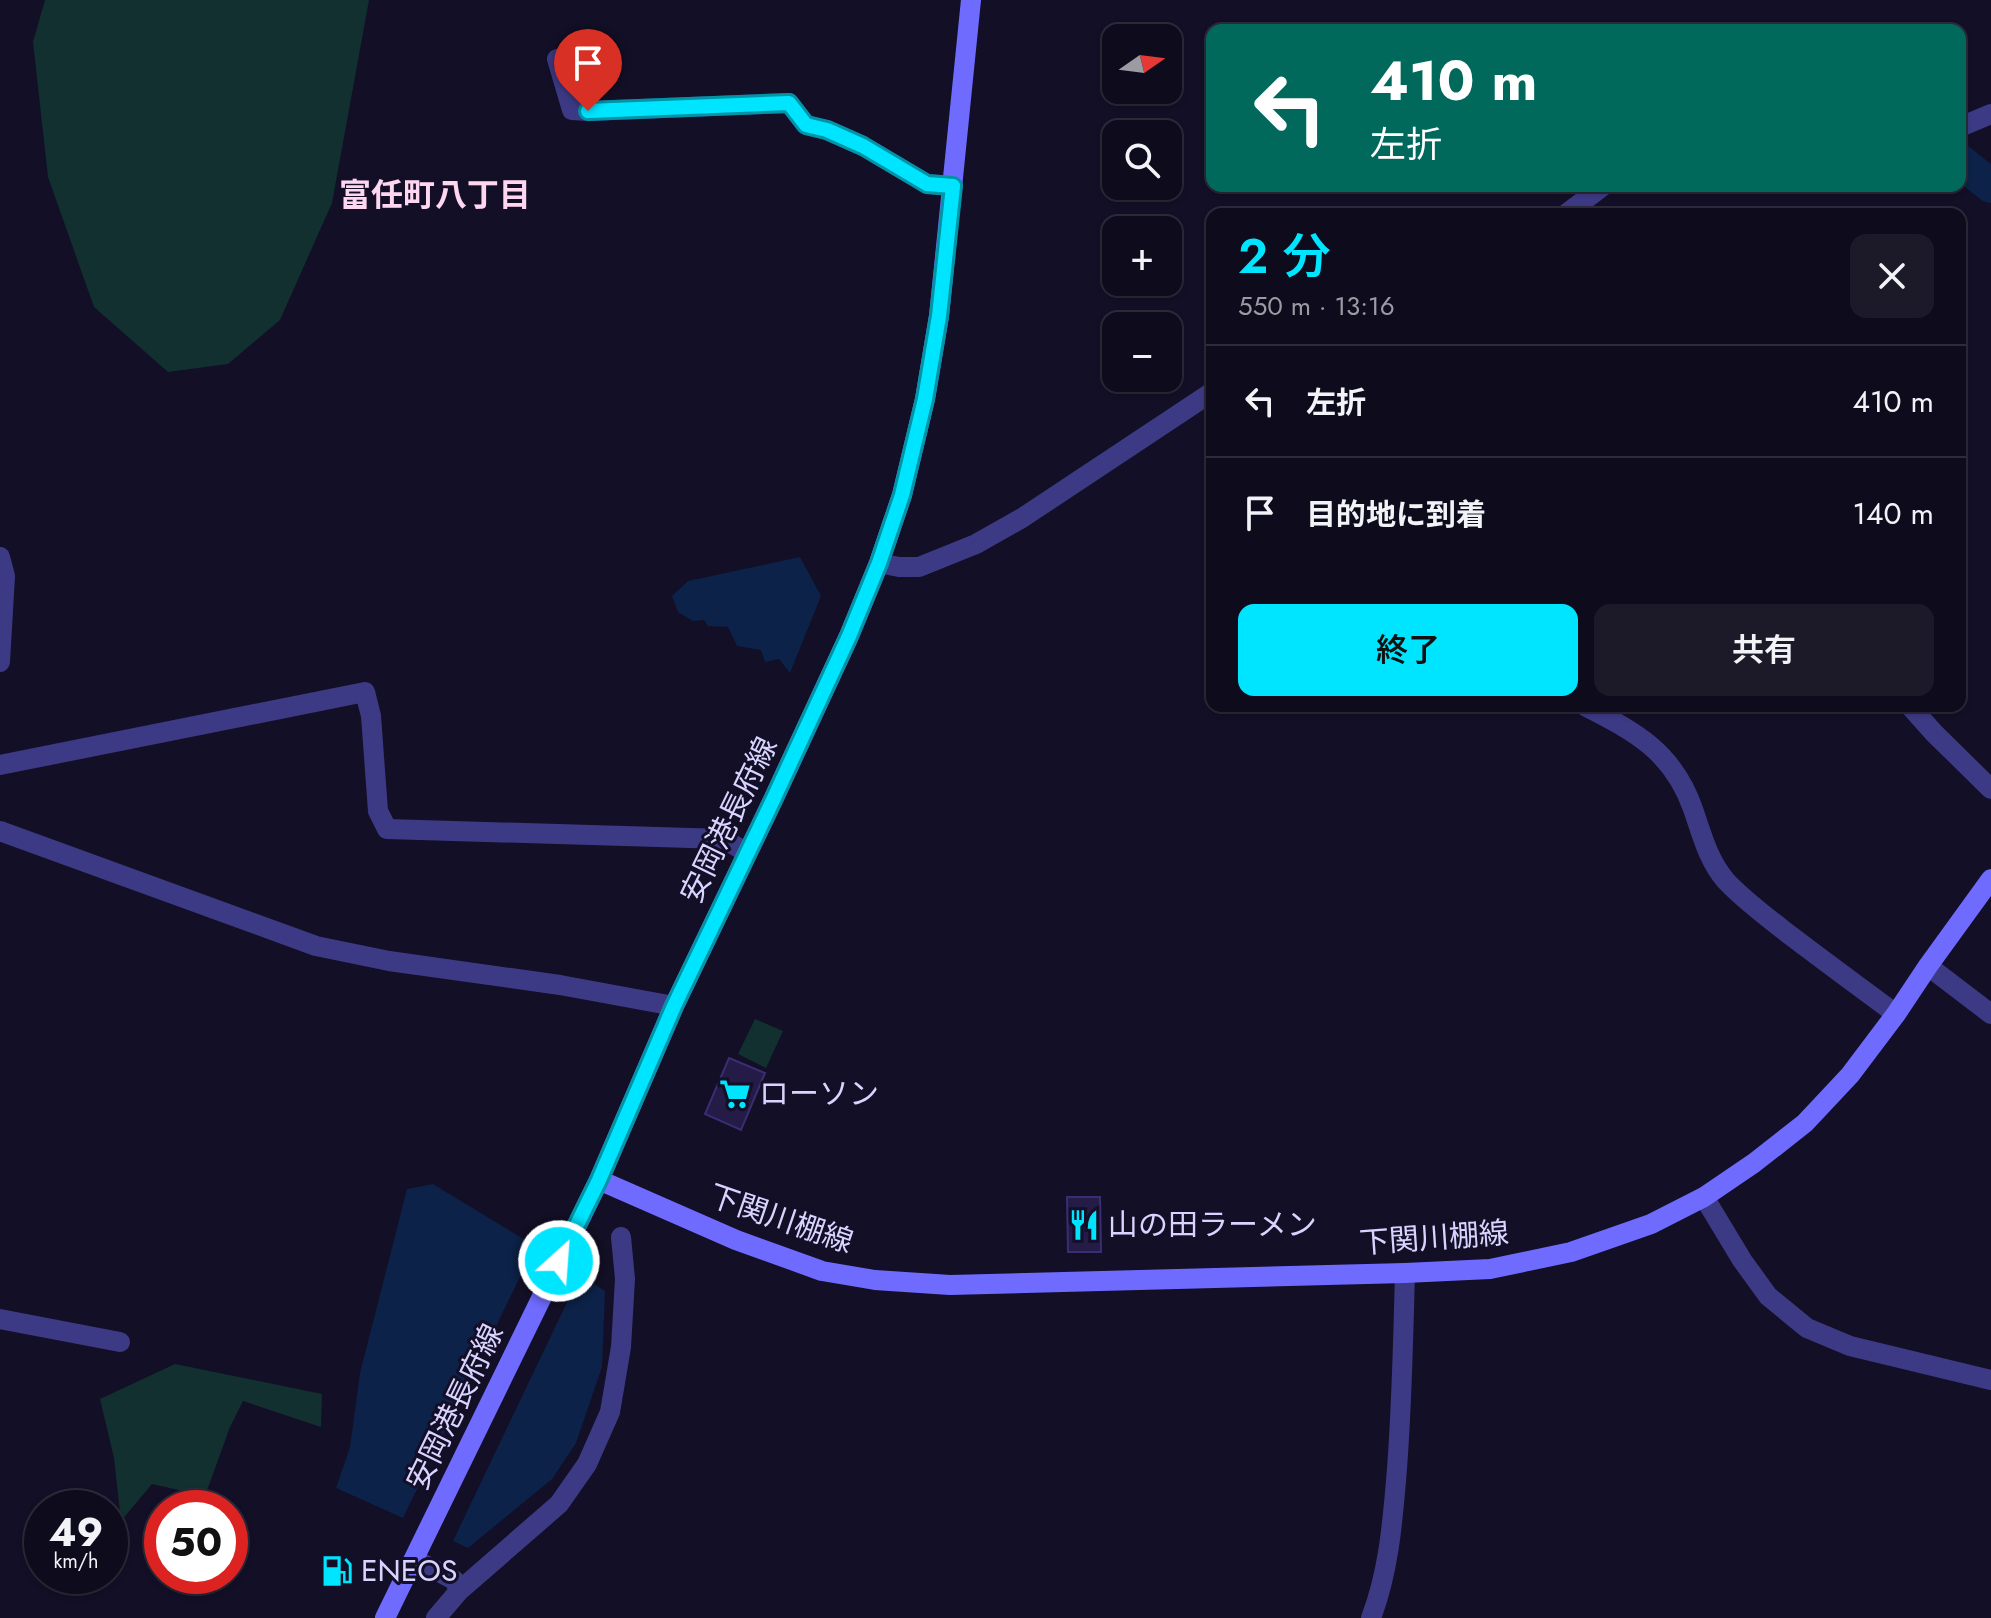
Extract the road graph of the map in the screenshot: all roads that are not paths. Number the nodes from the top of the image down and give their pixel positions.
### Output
1 (971, 0) edge
2 (557, 59) dead end
3 (1991, 114) edge
4 (1966, 124) edge
5 (953, 186) junction
6 (1595, 192) edge
7 (1574, 208) edge
8 (1206, 396) edge
9 (0, 557) edge
10 (879, 563) junction
11 (0, 662) edge
12 (1596, 712) edge
13 (1916, 712) edge
14 (0, 765) edge
15 (1991, 789) edge
16 (0, 831) edge
17 (747, 853) junction
18 (1991, 879) edge
19 (1928, 966) junction
20 (674, 1006) junction
21 (1896, 1014) junction
22 (1991, 1014) edge
23 (599, 1180) junction
24 (1704, 1197) junction
25 (621, 1237) dead end
26 (1405, 1273) junction
27 (0, 1319) edge
28 (120, 1342) dead end
29 (1991, 1380) edge
30 (414, 1559) junction
31 (459, 1591) junction
32 (385, 1618) edge
33 (436, 1618) edge
34 (1371, 1618) edge

1 - 5 main road, 安岡港長府線
2 - 5 street
3 - 4 street
5 - 10 main road, 安岡港長府線
6 - 7 street
8 - 10 street
9 - 11 street
10 - 17 main road, 安岡港長府線
12 - 21 street
13 - 15 street
14 - 17 street
16 - 20 street
17 - 20 main road, 安岡港長府線
18 - 19 main road, 下関川棚線
19 - 21 main road, 下関川棚線
19 - 22 street
20 - 23 main road, 安岡港長府線
21 - 24 main road, 下関川棚線
23 - 26 main road, 下関川棚線
23 - 30 main road, 安岡港長府線
24 - 26 main road, 下関川棚線
24 - 29 street
25 - 31 street
26 - 34 street
27 - 28 street
30 - 31 street
30 - 32 main road, 安岡港長府線
31 - 33 street

